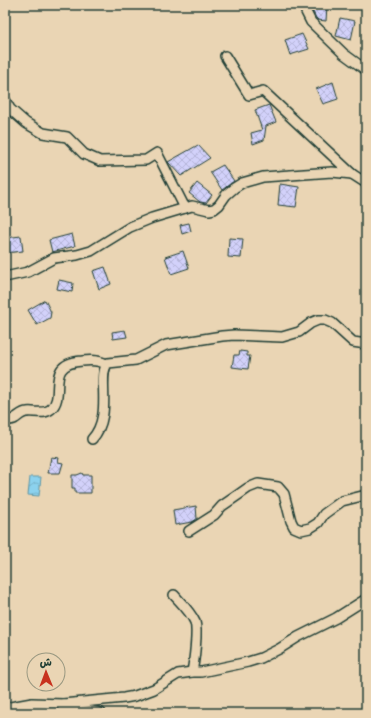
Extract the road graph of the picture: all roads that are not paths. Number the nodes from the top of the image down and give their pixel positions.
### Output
1 (305, 5) edge
2 (225, 56) dead end
3 (366, 70) edge
4 (5, 100) edge
5 (352, 174) junction
6 (366, 183) edge
7 (185, 208) junction
8 (5, 277) edge
9 (366, 344) edge
10 (106, 364) junction
11 (5, 421) edge
12 (92, 439) dead end
13 (366, 495) edge
14 (190, 531) dead end
15 (174, 595) dead end
16 (366, 599) edge
17 (192, 672) junction
18 (63, 704) junction
19 (5, 708) edge
20 (101, 713) edge

1 - 3 street
2 - 5 street
4 - 7 street
5 - 6 street
5 - 7 street
7 - 8 street
9 - 10 street
10 - 11 street
10 - 12 street
13 - 14 street
15 - 17 street
16 - 17 street
17 - 18 street
18 - 19 street
18 - 20 street

